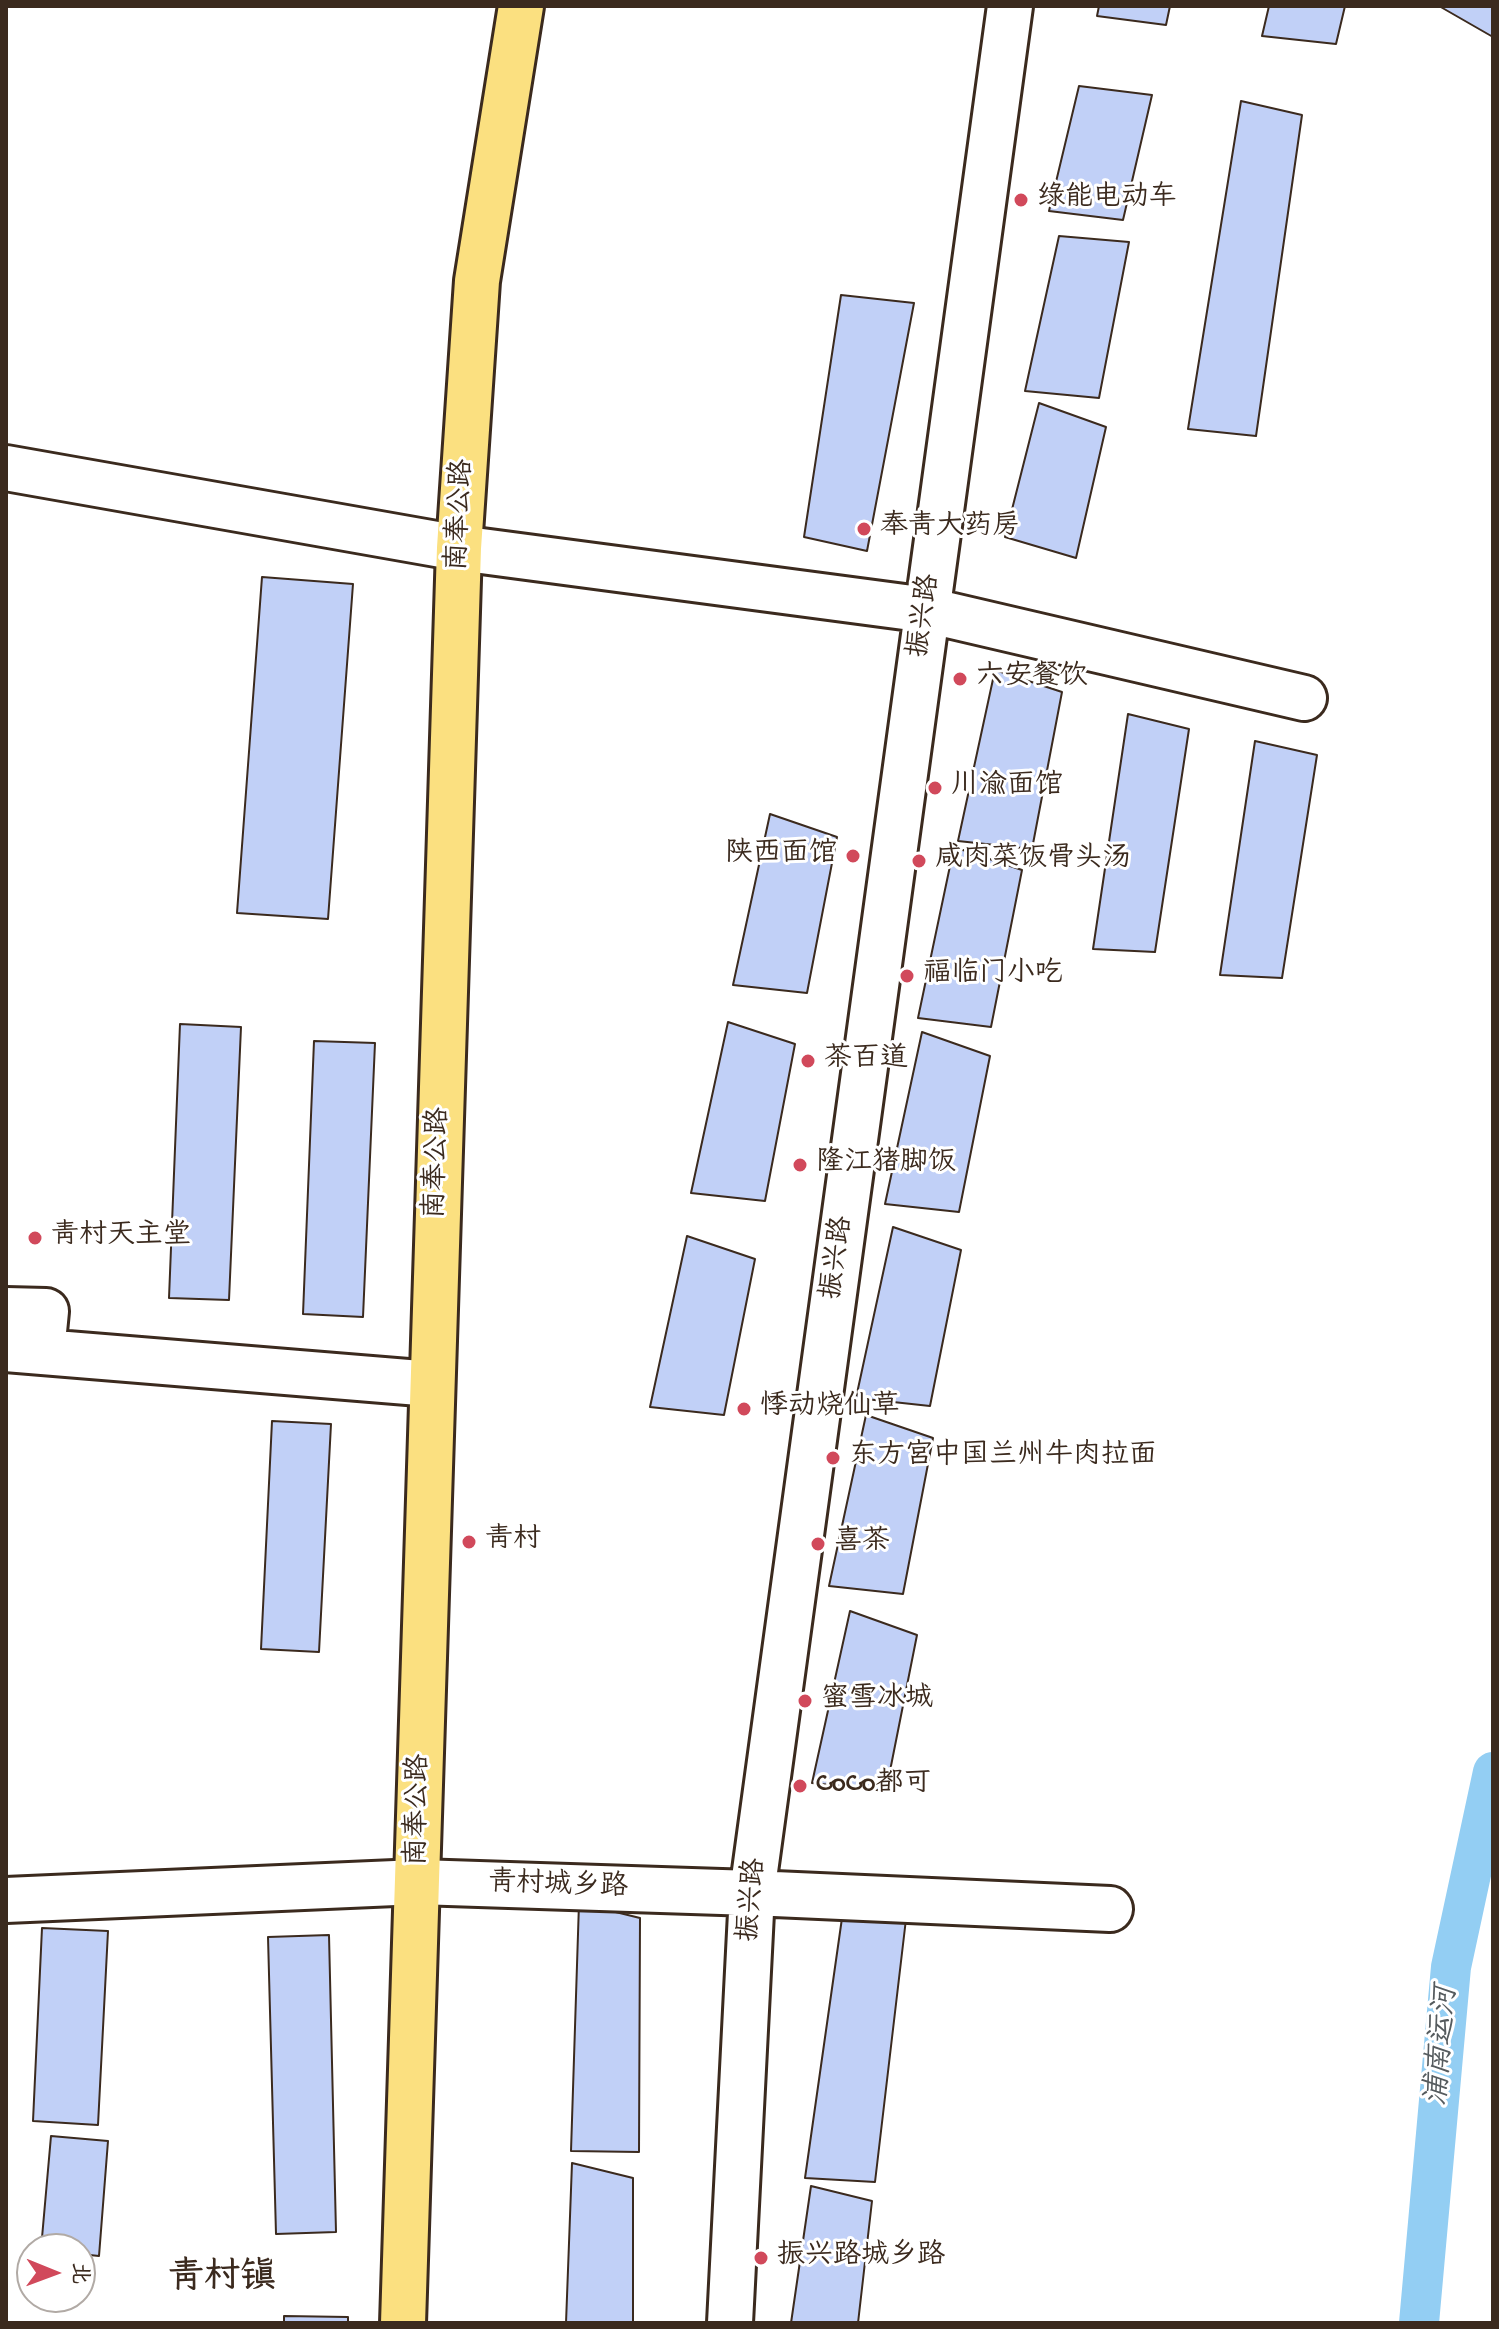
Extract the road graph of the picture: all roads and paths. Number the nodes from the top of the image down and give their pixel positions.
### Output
1 (521, 6) edge
2 (1010, 6) edge
3 (6, 468) edge
4 (459, 548) junction
5 (927, 610) junction
6 (1304, 698) dead end
7 (6, 1310) edge
8 (24, 1350) edge
9 (432, 1384) junction
10 (418, 1882) junction
11 (752, 1893) junction
12 (6, 1900) edge
13 (1110, 1909) dead end
14 (403, 2323) edge
15 (730, 2323) edge

1 - 4 main road, 南奉公路
2 - 5 street, 振兴路
3 - 4 street
4 - 5 street
4 - 9 main road, 南奉公路
5 - 6 street
5 - 11 street, 振兴路
7 - 8 street
8 - 9 street
9 - 10 main road, 南奉公路
10 - 11 street, 青村城乡路
10 - 12 street, 青村城乡路
10 - 14 main road, 南奉公路
11 - 13 street, 青村城乡路
11 - 15 street, 振兴路

